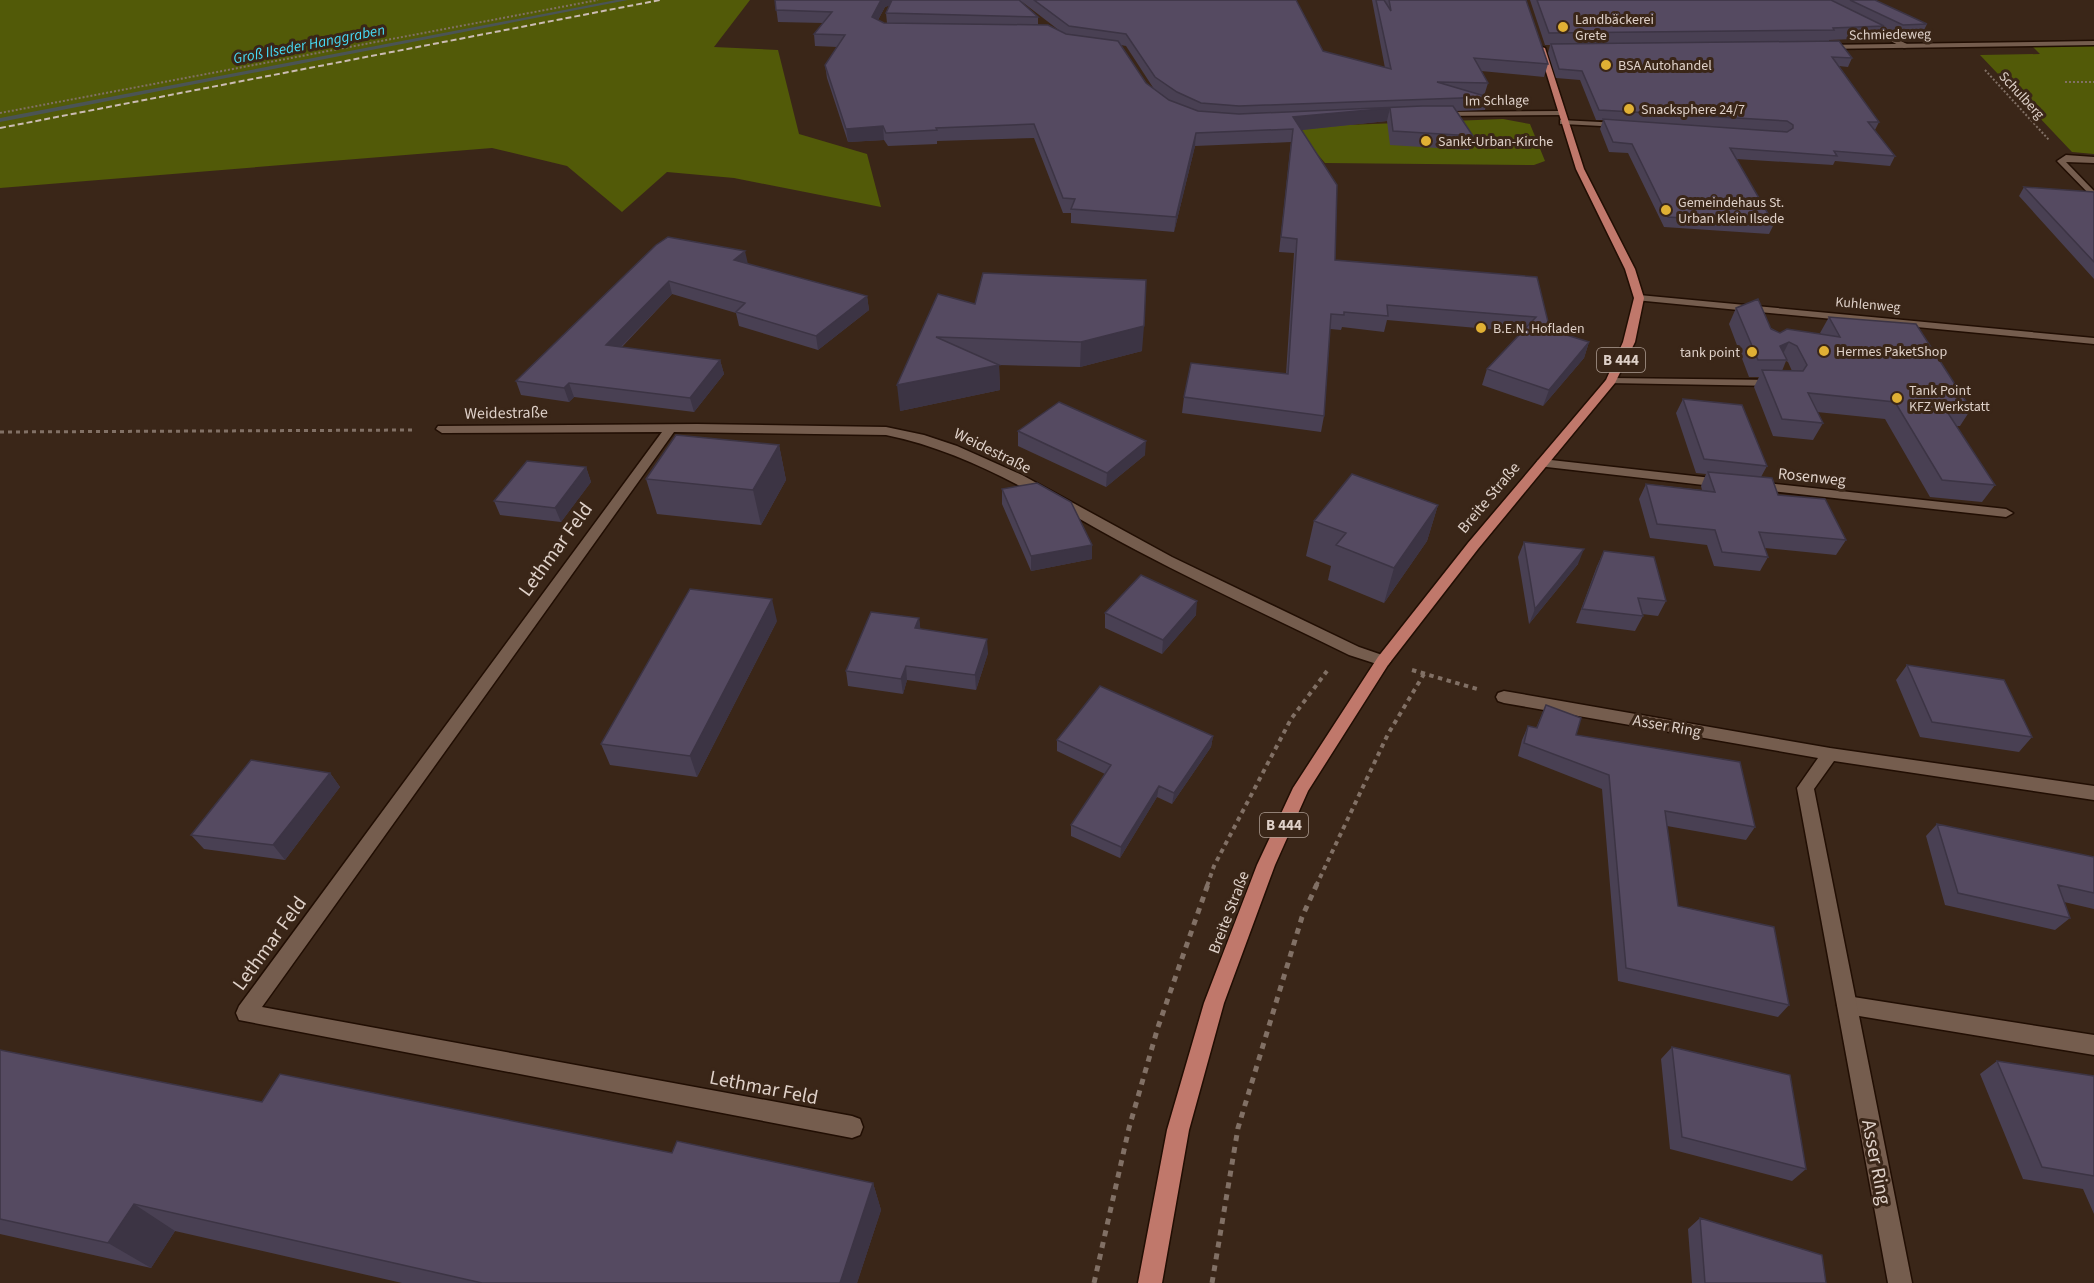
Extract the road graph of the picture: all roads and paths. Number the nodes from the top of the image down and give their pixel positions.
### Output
1 (598, 0) edge
2 (1854, 20) edge
3 (2094, 43) edge
4 (1962, 45) junction
5 (1544, 46) edge
6 (1907, 46) junction
7 (1813, 47) edge
8 (2065, 82) dead end
9 (2094, 82) edge
10 (0, 113) edge
11 (1430, 114) edge
12 (1562, 117) junction
13 (1632, 126) edge
14 (2066, 158) junction
15 (2094, 160) edge
16 (2094, 196) edge
17 (1639, 298) junction
18 (2094, 341) edge
19 (1785, 373) edge
20 (1611, 381) junction
21 (671, 428) junction
22 (442, 429) joint
23 (0, 432) edge
24 (1542, 463) junction
25 (2006, 513) dead end
26 (1383, 661) junction
27 (1424, 674) junction
28 (1504, 697) joint
29 (1830, 753) junction
30 (2094, 793) edge
31 (1846, 1005) junction
32 (2094, 1044) edge
33 (852, 1127) dead end
34 (1150, 1283) edge
35 (1212, 1283) edge
36 (1900, 1283) edge

1 - 10 path
2 - 6 street
3 - 4 street, Schmiedeweg
4 - 6 street, Schmiedeweg
4 - 14 path, Schulberg
5 - 12 main road
6 - 7 street, Schmiedeweg
8 - 9 path
11 - 12 street, Im Schlage
12 - 13 street, Im Schlage
12 - 17 main road
14 - 15 street
14 - 16 street
17 - 18 street, Kuhlenweg
17 - 20 main road, Breite Straße / B 444
19 - 20 street
20 - 24 main road, Breite Straße / B 444
21 - 22 street, Weidestraße
21 - 26 street, Weidestraße
21 - 33 street, Lethmar Feld
22 - 23 path
24 - 25 street, Rosenweg
24 - 26 main road, Breite Straße / B 444
26 - 27 path
26 - 34 main road, Breite Straße / B 444
27 - 28 path
27 - 35 path
28 - 29 street, Asser Ring
29 - 30 street, Asser Ring
29 - 31 street, Asser Ring
31 - 32 street
31 - 36 street, Asser Ring

